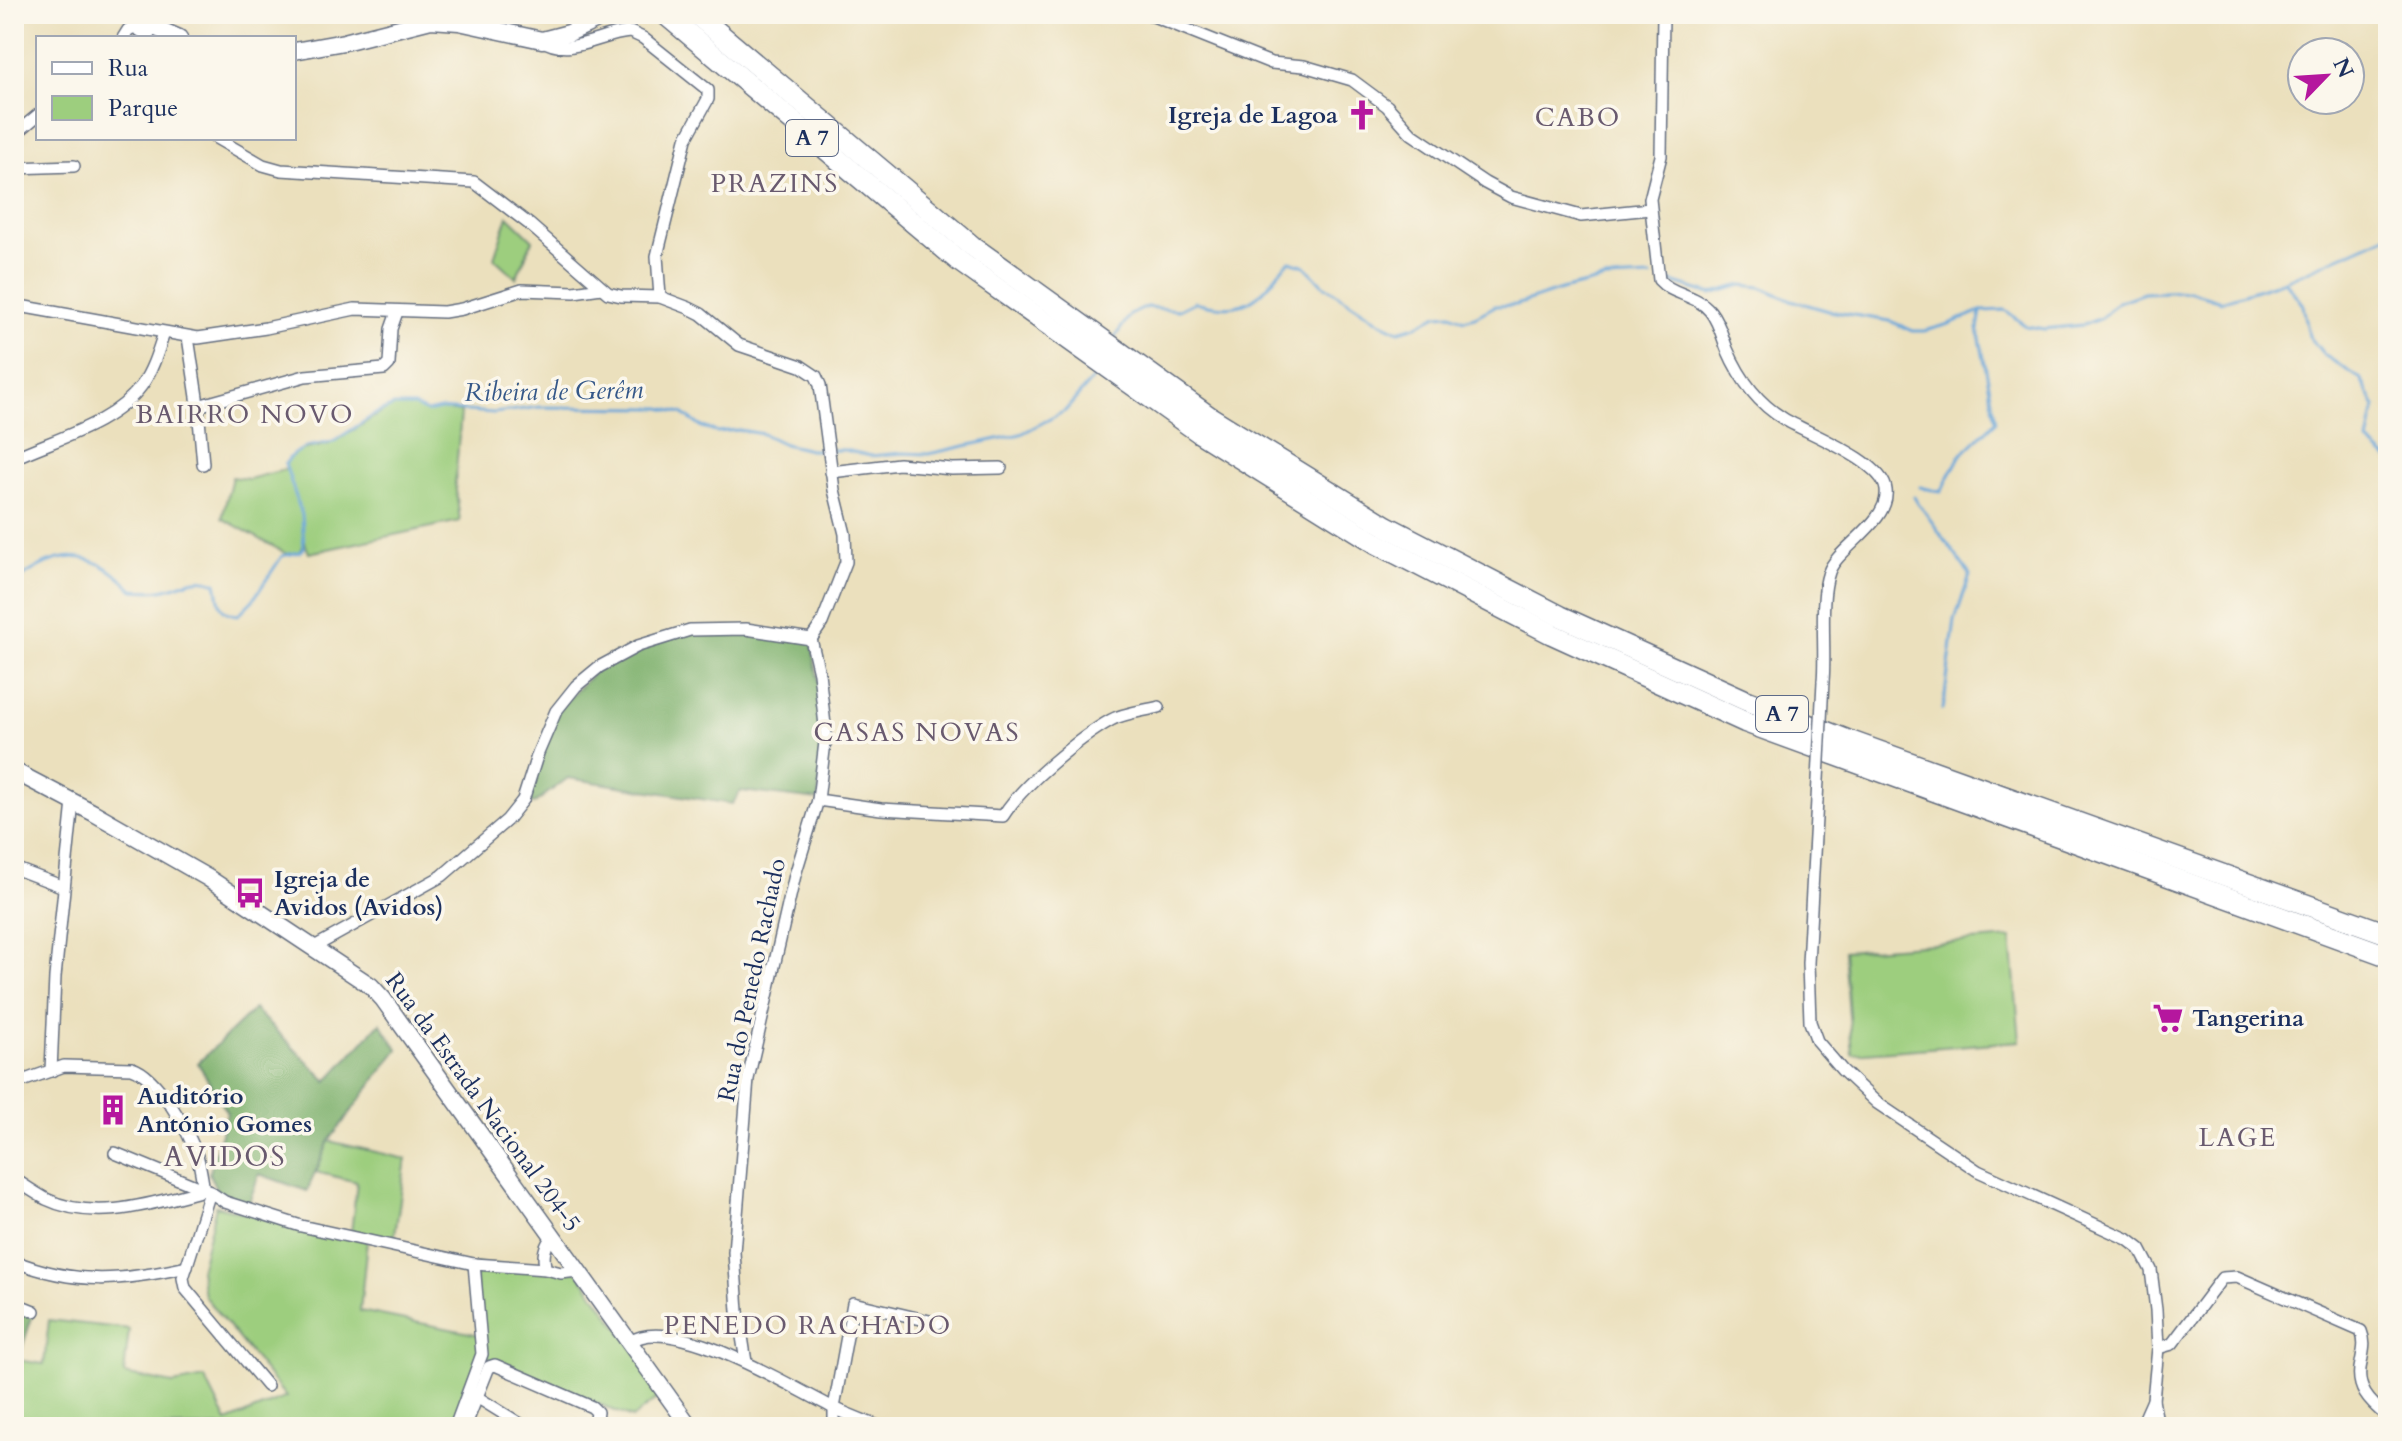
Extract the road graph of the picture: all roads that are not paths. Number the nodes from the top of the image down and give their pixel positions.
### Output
1 (610, 14) edge
2 (665, 14) edge
3 (696, 14) edge
4 (1148, 14) edge
5 (1663, 14) edge
6 (146, 18) edge
7 (124, 36) edge
8 (176, 36) edge
9 (542, 40) junction
10 (296, 51) edge
11 (36, 117) edge
12 (14, 135) edge
13 (219, 140) edge
14 (74, 166) dead end
15 (14, 168) edge
16 (1650, 209) junction
17 (966, 254) junction
18 (601, 288) junction
19 (660, 297) junction
20 (14, 305) edge
21 (397, 312) junction
22 (164, 333) junction
23 (188, 337) junction
24 (198, 406) junction
25 (1205, 425) junction
26 (14, 458) edge
27 (203, 464) dead end
28 (1001, 468) dead end
29 (831, 472) junction
30 (811, 639) junction
31 (1159, 707) dead end
32 (14, 771) edge
33 (818, 800) junction
34 (73, 802) junction
35 (14, 868) edge
36 (64, 887) junction
37 (2388, 934) edge
38 (314, 947) junction
39 (2388, 956) edge
40 (51, 1071) junction
41 (14, 1084) edge
42 (115, 1153) dead end
43 (14, 1179) edge
44 (207, 1191) junction
45 (553, 1236) junction
46 (14, 1261) edge
47 (474, 1264) junction
48 (187, 1267) junction
49 (546, 1269) junction
50 (577, 1271) junction
51 (14, 1303) edge
52 (34, 1311) dead end
53 (938, 1323) dead end
54 (630, 1342) junction
55 (2158, 1348) junction
56 (746, 1362) junction
57 (267, 1386) dead end
58 (472, 1394) junction
59 (2153, 1400) junction
60 (834, 1408) junction
61 (2388, 1417) edge
62 (455, 1427) edge
63 (465, 1427) edge
64 (525, 1427) edge
65 (595, 1427) edge
66 (690, 1427) edge
67 (834, 1427) edge
68 (880, 1427) edge
69 (2141, 1427) edge
70 (2158, 1427) edge

1 - 9 main road
2 - 17 highway, A 7
3 - 17 highway, A 7
4 - 16 street
5 - 16 street
6 - 7 street
6 - 8 main road
9 - 10 main road
9 - 19 street
11 - 12 street
13 - 18 street
14 - 15 street
16 - 55 street, bridge
17 - 25 highway, A 7
18 - 19 street
18 - 21 street
19 - 29 street
20 - 22 street
21 - 23 street
21 - 24 street
22 - 23 street
22 - 26 street
23 - 24 street
24 - 27 street
25 - 37 highway, A 7
25 - 39 highway, A 7
28 - 29 street
29 - 30 street
30 - 33 street, Rua do Penedo Rachado
30 - 38 street
31 - 33 street
32 - 34 main road, Rua da Estrada Nacional 204-5
33 - 56 street, Rua do Penedo Rachado
34 - 36 street
34 - 38 main road, Rua da Estrada Nacional 204-5
35 - 36 street
36 - 40 street
38 - 45 main road, Rua da Estrada Nacional 204-5
40 - 41 street
40 - 44 street
42 - 44 street
43 - 44 street
44 - 47 street
44 - 48 street
45 - 49 street
45 - 50 main road, Rua da Estrada Nacional 204-5
46 - 48 street
47 - 49 street
47 - 58 street
48 - 57 street
49 - 50 street
50 - 54 main road, Rua da Estrada Nacional 204-5
51 - 52 street
53 - 60 street
54 - 56 street
54 - 66 main road, Rua da Estrada Nacional 204-5
55 - 59 street
55 - 61 street
56 - 60 street
58 - 62 street
58 - 63 street
58 - 64 street
58 - 65 street
59 - 69 street
59 - 70 street
60 - 67 street
60 - 68 street

